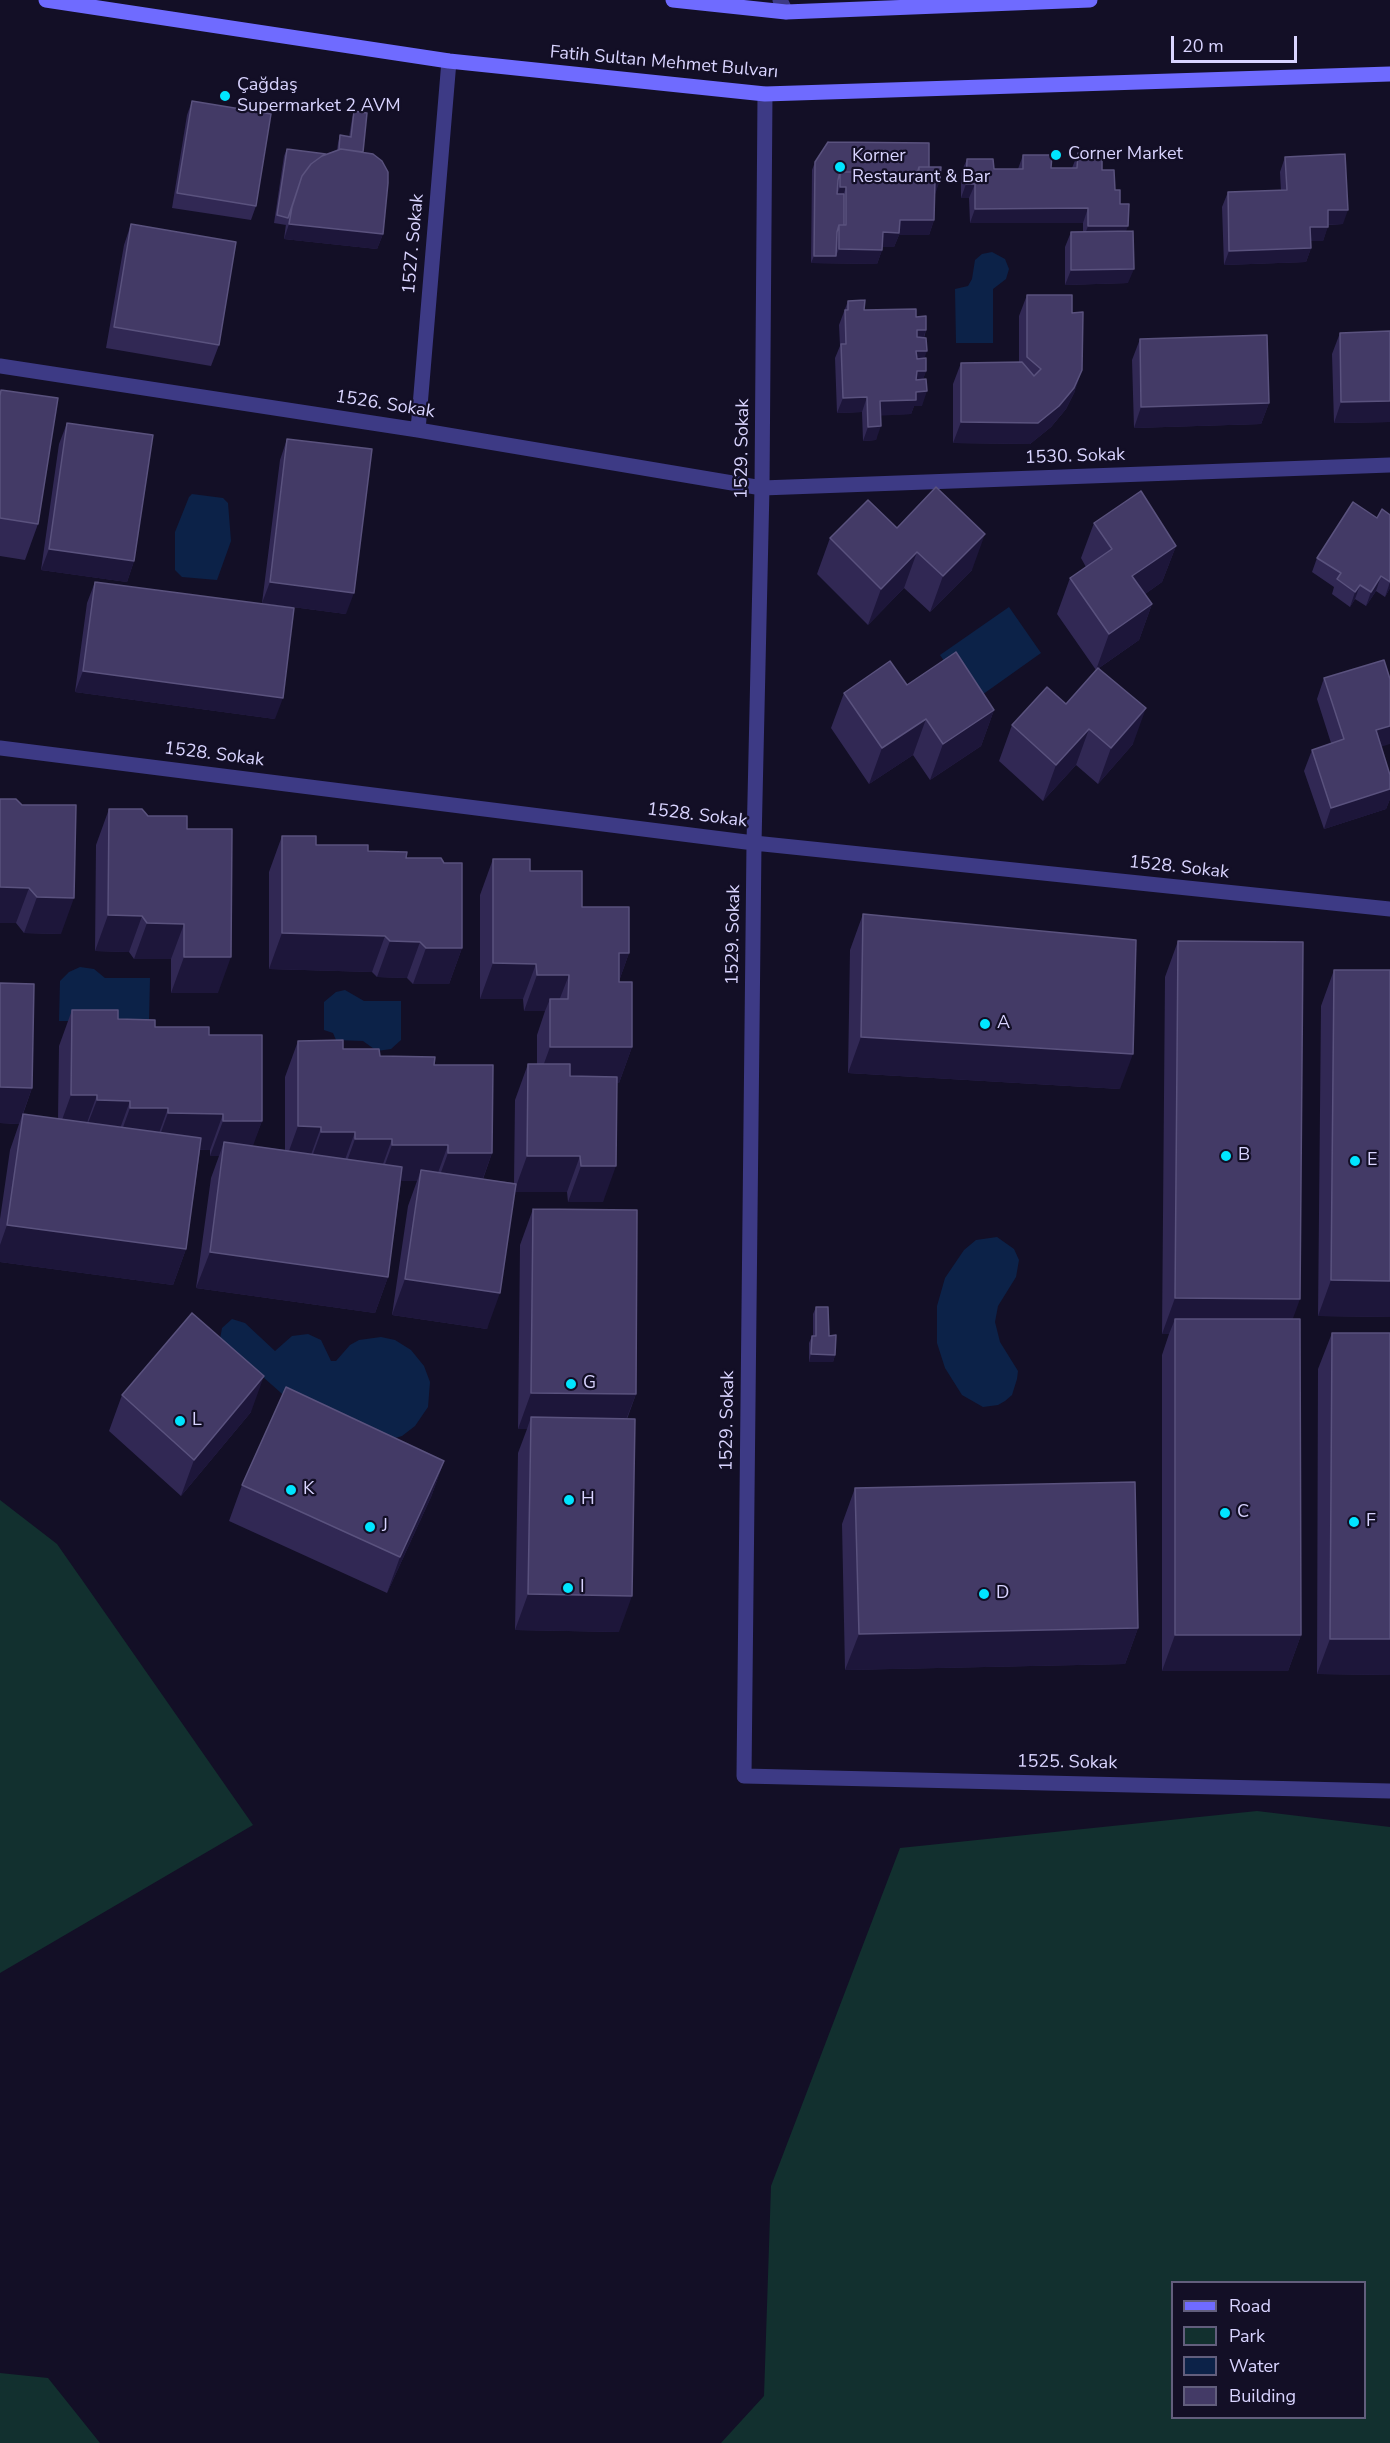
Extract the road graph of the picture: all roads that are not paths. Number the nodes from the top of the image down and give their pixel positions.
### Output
1 (46, 0) edge
2 (673, 0) edge
3 (1090, 0) edge
4 (717, 3) edge
5 (783, 6) edge
6 (449, 61) junction
7 (1390, 74) edge
8 (765, 94) junction
9 (0, 366) edge
10 (418, 430) junction
11 (1390, 465) edge
12 (762, 488) junction
13 (0, 747) edge
14 (754, 843) junction
15 (1390, 909) edge
16 (744, 1776) joint
17 (1390, 1791) edge

1 - 6 main road, Fatih Sultan Mehmet Bulvarı
2 - 4 main road
3 - 5 main road
4 - 5 main road
6 - 8 main road, Fatih Sultan Mehmet Bulvarı
6 - 10 street, 1527. Sokak
7 - 8 main road, Fatih Sultan Mehmet Bulvarı
8 - 12 street, 1529. Sokak
9 - 10 street, 1526. Sokak
10 - 12 street, 1526. Sokak
11 - 12 street, 1530. Sokak
12 - 14 street, 1529. Sokak
13 - 14 street, 1528. Sokak
14 - 15 street, 1528. Sokak
14 - 16 street, 1529. Sokak
16 - 17 street, 1525. Sokak

